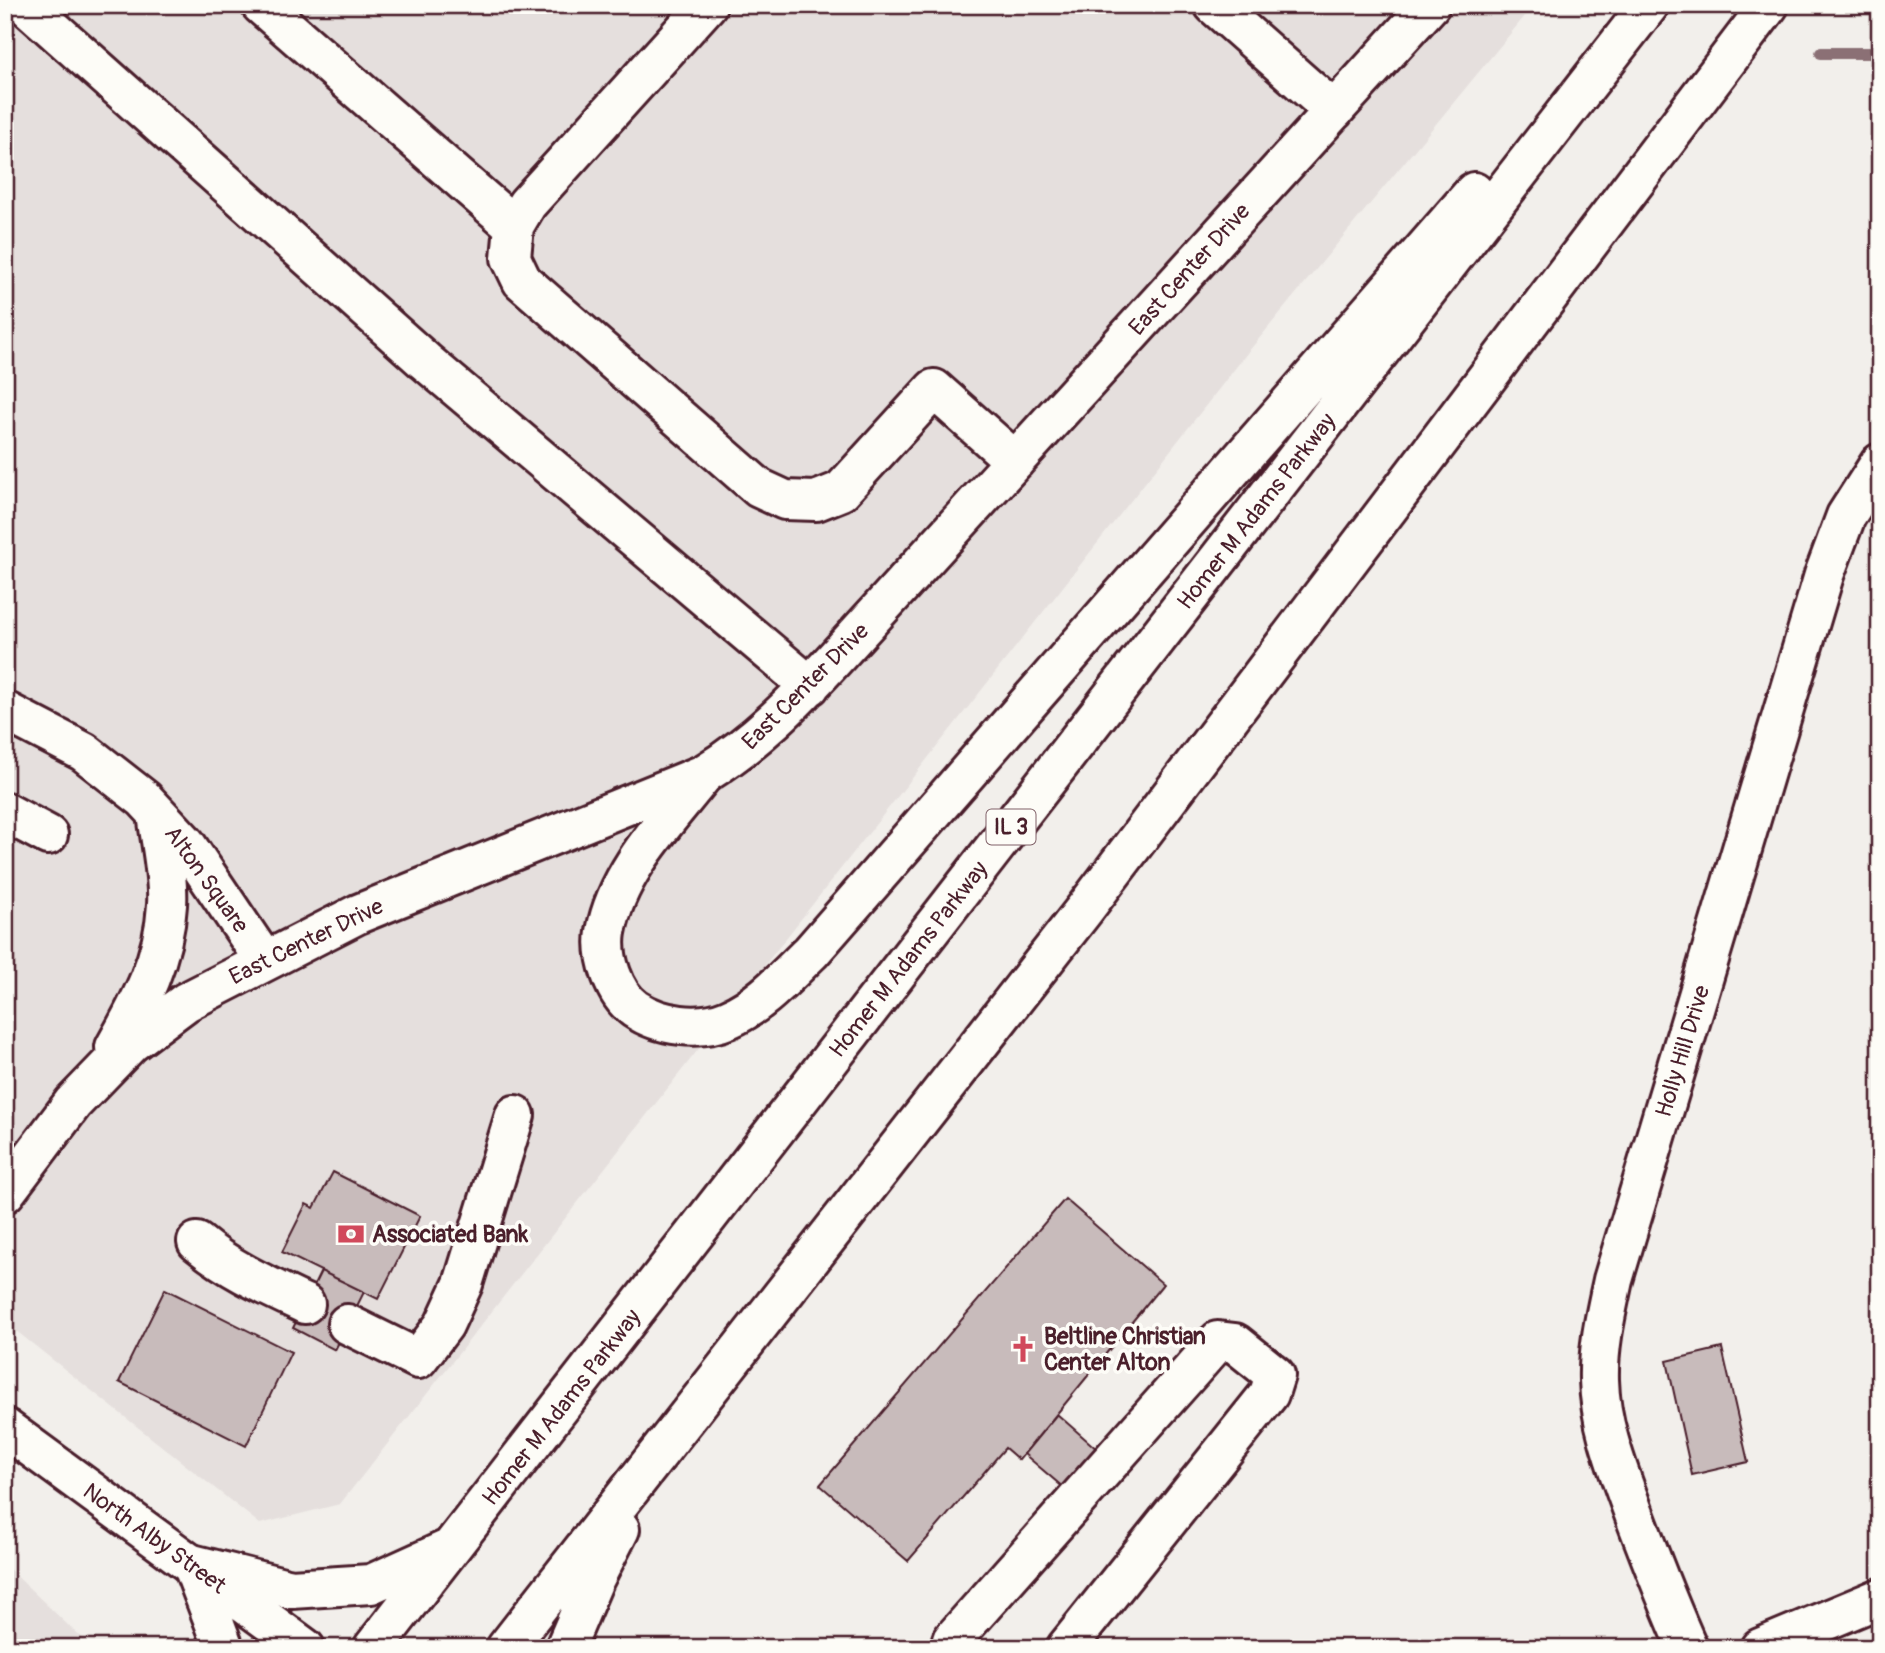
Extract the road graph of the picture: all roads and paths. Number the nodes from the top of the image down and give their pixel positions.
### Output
1 (26, 5) edge
2 (261, 5) edge
3 (707, 5) edge
4 (1214, 5) edge
5 (1430, 5) edge
6 (1630, 5) edge
7 (1649, 5) edge
8 (1769, 5) edge
9 (1334, 111) junction
10 (514, 226) junction
11 (1015, 461) junction
12 (1880, 463) edge
13 (810, 686) junction
14 (5, 711) edge
15 (704, 774) junction
16 (5, 812) edge
17 (156, 813) junction
18 (48, 835) dead end
19 (264, 960) junction
20 (98, 1078) junction
21 (515, 1115) dead end
22 (5, 1193) edge
23 (197, 1242) dead end
24 (305, 1304) dead end
25 (347, 1324) dead end
26 (5, 1428) edge
27 (659, 1452) junction
28 (452, 1548) junction
29 (192, 1564) junction
30 (1880, 1598) edge
31 (224, 1648) edge
32 (305, 1648) edge
33 (373, 1648) edge
34 (506, 1648) edge
35 (565, 1648) edge
36 (950, 1648) edge
37 (1066, 1648) edge
38 (1688, 1648) edge
39 (1760, 1648) edge

1 - 13 main road
2 - 10 main road
3 - 10 main road
4 - 9 main road
5 - 9 main road, East Center Drive
6 - 15 main road
7 - 28 main road, Homer M Adams Parkway / IL 3
8 - 27 main road
9 - 11 main road, East Center Drive
10 - 11 main road
11 - 13 main road, East Center Drive
12 - 38 main road, Holly Hill Drive
13 - 15 main road, East Center Drive
14 - 17 main road, Alton Square
15 - 19 main road, East Center Drive
16 - 18 main road
17 - 19 main road, Alton Square
17 - 20 main road
19 - 20 main road, East Center Drive
20 - 22 main road, East Center Drive
21 - 25 main road
23 - 24 main road
26 - 29 main road, North Alby Street
27 - 34 main road
27 - 35 main road
28 - 29 main road
28 - 33 main road, Homer M Adams Parkway / IL 3
29 - 31 main road
29 - 32 main road, North Alby Street
30 - 39 main road
36 - 37 main road

